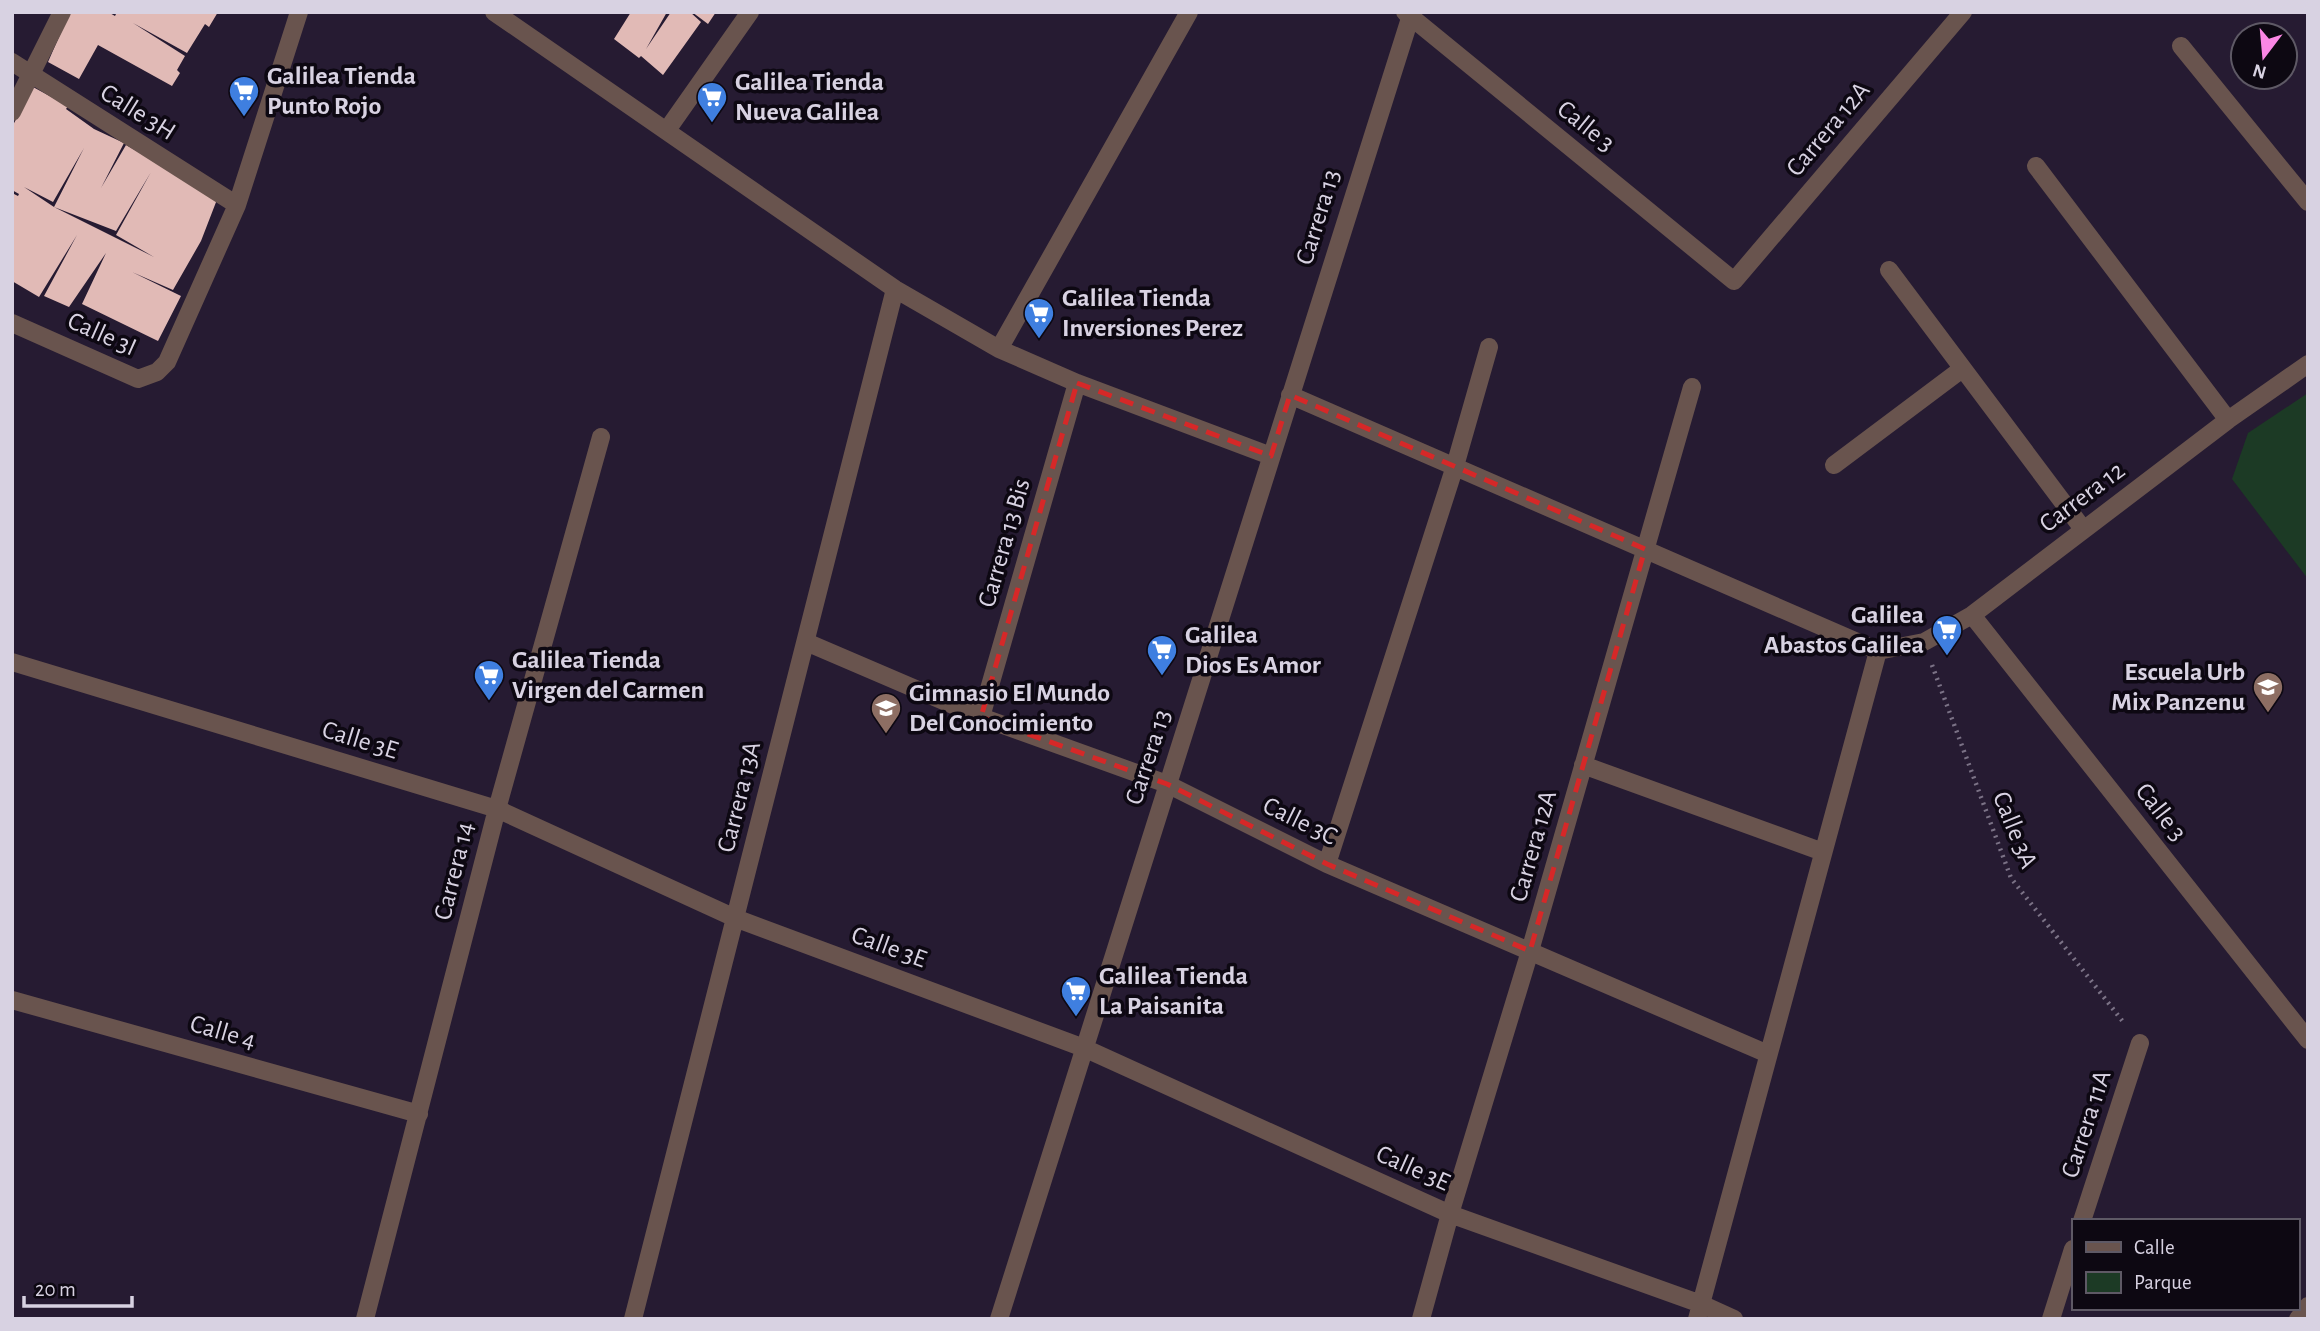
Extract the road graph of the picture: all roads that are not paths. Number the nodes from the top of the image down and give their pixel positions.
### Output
1 (62, 12) edge
2 (299, 12) edge
3 (494, 12) edge
4 (750, 12) edge
5 (1189, 12) edge
6 (1963, 12) edge
7 (1408, 13) edge
8 (2181, 46) dead end
9 (12, 62) edge
10 (30, 75) junction
11 (12, 112) edge
12 (667, 130) junction
13 (2036, 166) dead end
14 (2308, 202) edge
15 (237, 205) junction
16 (1889, 270) dead end
17 (1734, 281) joint
18 (895, 289) junction
19 (12, 323) edge
20 (1489, 347) dead end
21 (999, 349) junction
22 (2308, 364) edge
23 (1962, 369) junction
24 (1077, 383) junction
25 (1692, 387) dead end
26 (1290, 395) junction
27 (2228, 420) junction
28 (601, 437) dead end
29 (1271, 456) junction
30 (1834, 465) dead end
31 (1455, 466) junction
32 (2083, 529) junction
33 (1645, 549) junction
34 (1972, 615) junction
35 (806, 642) junction
36 (1878, 651) junction
37 (12, 662) edge
38 (981, 717) junction
39 (1583, 765) junction
40 (1167, 784) junction
41 (497, 809) junction
42 (1823, 852) junction
43 (1327, 864) junction
44 (735, 918) junction
45 (1530, 951) junction
46 (12, 1000) edge
47 (2308, 1040) edge
48 (2140, 1043) road end
49 (1084, 1048) junction
50 (1768, 1054) junction
51 (419, 1114) junction
52 (1450, 1214) junction
53 (2083, 1219) edge
54 (2072, 1252) edge
55 (2308, 1306) edge
56 (1699, 1312) edge
57 (365, 1319) edge
58 (633, 1319) edge
59 (999, 1319) edge
60 (1421, 1319) edge
61 (1734, 1319) edge
62 (2051, 1319) edge
63 (2298, 1319) edge

1 - 10 street
2 - 15 street
3 - 12 street
4 - 12 street
5 - 21 street
6 - 17 street, Carrera 12A
7 - 17 street, Calle 3
7 - 26 street, Carrera 13
8 - 14 street
9 - 10 street, Calle 3H
10 - 11 street
10 - 15 street, Calle 3H
12 - 18 street
13 - 27 street
15 - 19 street, Calle 3I
16 - 23 street
18 - 21 street
18 - 35 street, Carrera 13A
20 - 31 street
21 - 24 street
22 - 27 street, Carrera 12
23 - 30 street
23 - 32 street
24 - 29 street
24 - 38 street, Carrera 13 Bis
25 - 33 street, Carrera 12A
26 - 29 street, Carrera 13
26 - 31 street
27 - 32 street, Carrera 12
28 - 41 street, Carrera 14
29 - 40 street, Carrera 13
31 - 33 street
31 - 43 street
32 - 34 street, Carrera 12
33 - 36 street
33 - 39 street, Carrera 12A
34 - 36 street, Carrera 12
34 - 47 street, Calle 3
35 - 38 street, Calle 3C
35 - 44 street, Carrera 13A
36 - 42 street
37 - 41 street, Calle 3E
38 - 40 street, Calle 3C
39 - 42 street
39 - 45 street, Carrera 12A
40 - 43 street, Calle 3C
40 - 49 street, Carrera 13
41 - 44 street, Calle 3E
41 - 51 street, Carrera 14
42 - 50 street
43 - 45 street, Calle 3C
44 - 49 street, Calle 3E
44 - 58 street, Carrera 13A
45 - 50 street, Calle 3C
45 - 52 street, Carrera 12A
46 - 51 street, Calle 4
48 - 53 street, Carrera 11A
49 - 52 street, Calle 3E
49 - 59 street, Carrera 13
50 - 56 street
51 - 57 street, Carrera 14
52 - 56 street, Calle 3E
52 - 60 street, Carrera 12A
54 - 62 street
55 - 63 street
56 - 61 street, Calle 3E

